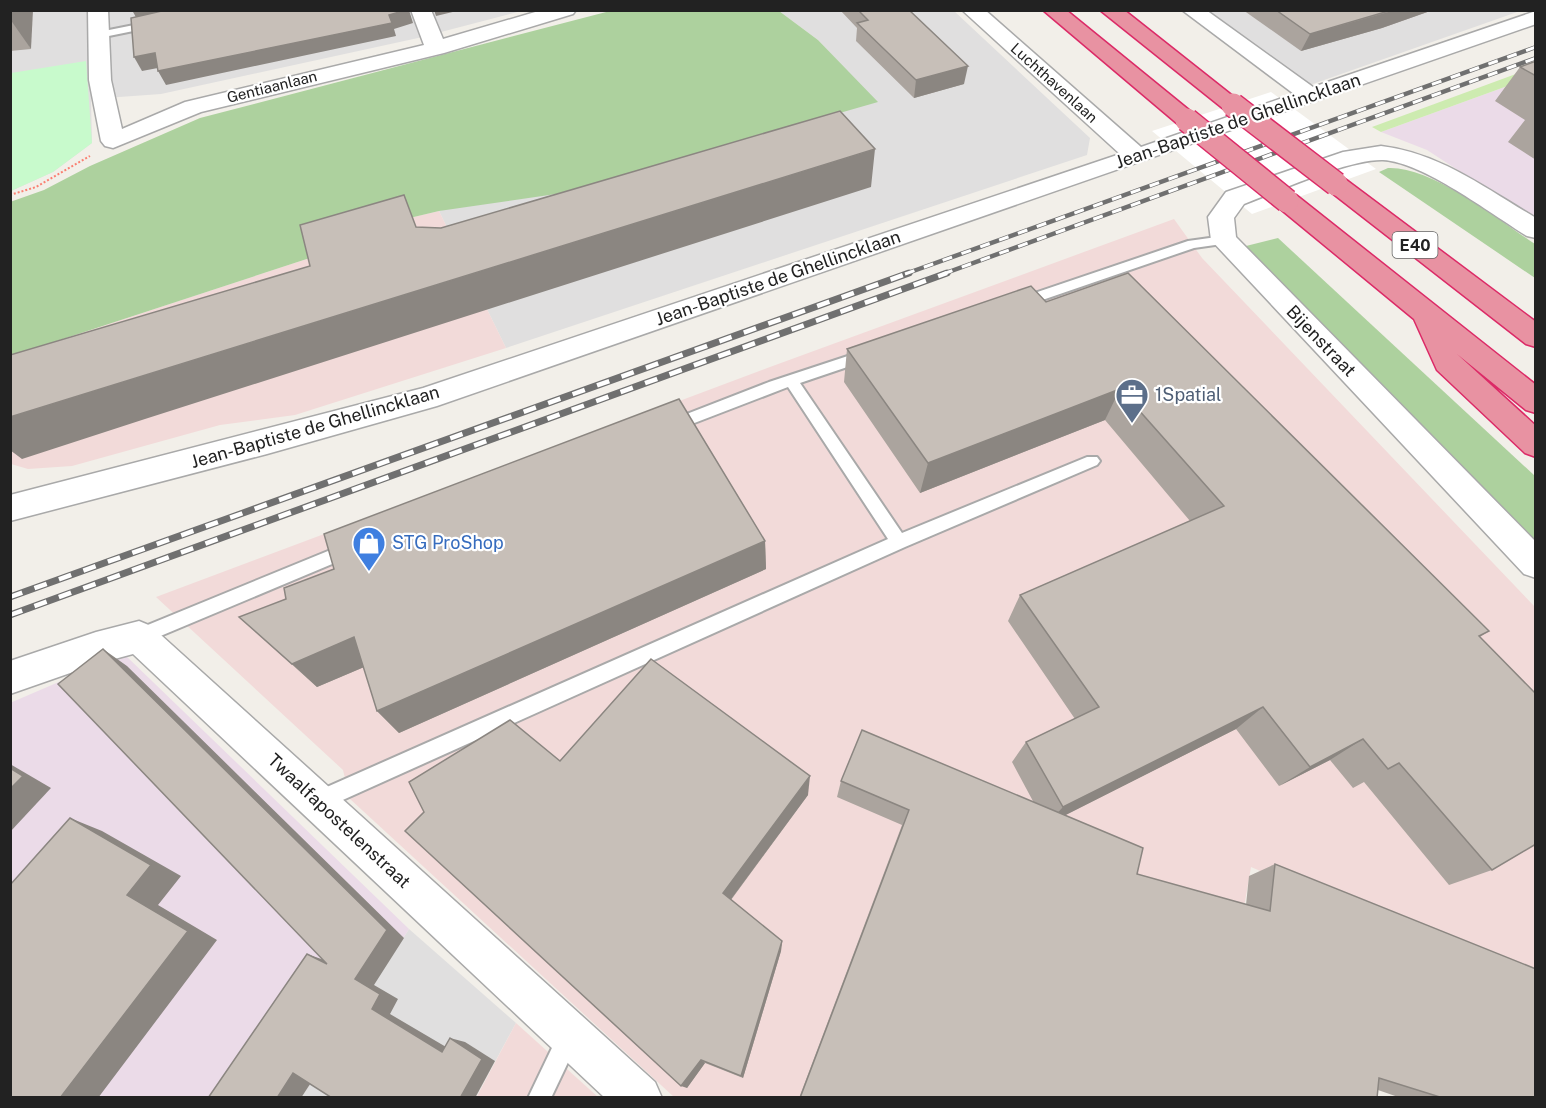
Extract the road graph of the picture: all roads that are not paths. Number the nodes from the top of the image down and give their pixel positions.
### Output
1 (98, 10) edge
2 (421, 10) edge
3 (566, 10) edge
4 (972, 10) edge
5 (1053, 10) edge
6 (1110, 10) edge
7 (1192, 10) edge
8 (1536, 17) edge
9 (166, 22) edge
10 (99, 35) junction
11 (436, 48) junction
12 (1311, 96) junction
13 (1137, 156) junction
14 (1536, 230) edge
15 (1224, 240) junction
16 (1495, 306) junction
17 (1004, 309) edge
18 (1426, 314) junction
19 (1536, 323) edge
20 (1536, 337) edge
21 (880, 350) edge
22 (791, 381) junction
23 (1536, 402) edge
24 (662, 429) edge
25 (1536, 446) edge
26 (1092, 461) dead end
27 (10, 508) edge
28 (899, 542) junction
29 (361, 545) edge
30 (1536, 564) edge
31 (139, 637) junction
32 (10, 678) edge
33 (318, 801) junction
34 (570, 1034) junction
35 (539, 1098) edge
36 (639, 1098) edge

1 - 10 street
2 - 11 street
3 - 11 street, Gentiaanlaan
4 - 13 street, Luchthavenlaan
5 - 18 highway, E40, bridge
6 - 16 highway, E40, bridge
7 - 12 street
8 - 12 street, Jean-Baptiste de Ghellincklaan
9 - 10 lane
10 - 11 street, Gentiaanlaan
12 - 13 street, Jean-Baptiste de Ghellincklaan
13 - 27 street, Jean-Baptiste de Ghellincklaan
14 - 15 street
15 - 17 lane
15 - 30 street, Bijenstraat
16 - 19 highway
16 - 20 highway, E40
18 - 23 highway, E40
18 - 25 highway
21 - 22 lane
22 - 24 lane
22 - 28 lane
26 - 28 lane
28 - 33 lane
29 - 31 lane
31 - 32 street
31 - 33 street, Twaalfapostelenstraat
33 - 34 street, Twaalfapostelenstraat
34 - 35 lane
34 - 36 street, Twaalfapostelenstraat

